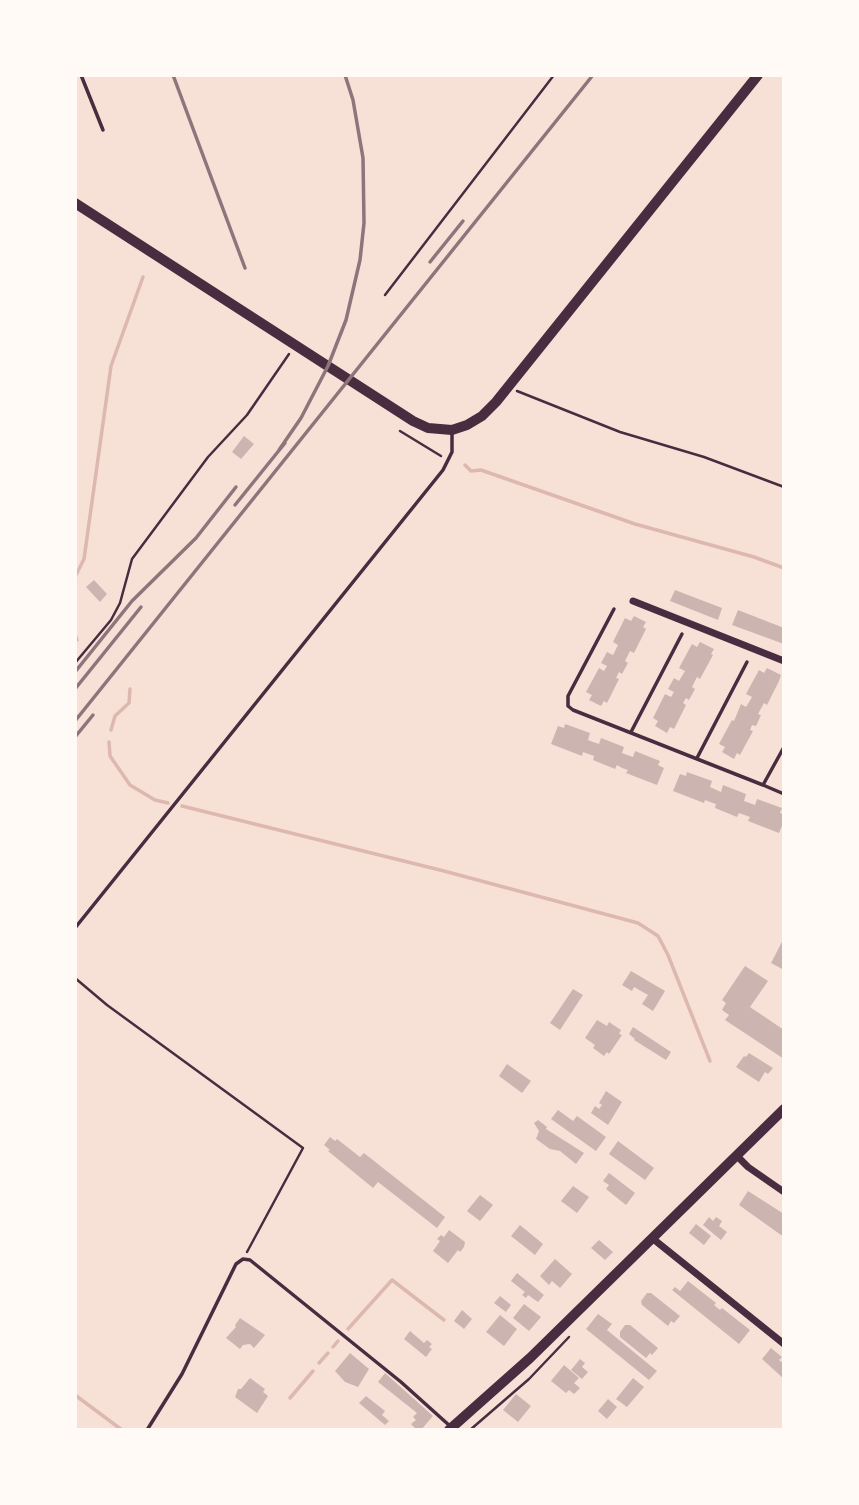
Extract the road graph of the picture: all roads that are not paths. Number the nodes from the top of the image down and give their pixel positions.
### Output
1 (81, 75) edge
2 (758, 75) edge
3 (103, 130) dead end
4 (75, 203) edge
5 (452, 430) junction
6 (633, 601) dead end
7 (614, 609) dead end
8 (682, 634) dead end
9 (784, 661) edge
10 (747, 662) dead end
11 (631, 732) junction
12 (784, 747) edge
13 (697, 758) junction
14 (763, 785) junction
15 (784, 794) edge
16 (75, 928) edge
17 (784, 1109) edge
18 (736, 1155) junction
19 (784, 1192) edge
20 (652, 1238) junction
21 (784, 1344) edge
22 (450, 1429) edge
23 (147, 1430) edge

1 - 3 lane
2 - 5 street
4 - 5 street
5 - 16 lane
6 - 9 street
7 - 11 lane
8 - 11 lane
10 - 13 lane
11 - 13 lane
12 - 14 lane
13 - 14 lane
14 - 15 lane
17 - 18 main road
18 - 19 street
18 - 20 main road
20 - 21 street
20 - 22 main road
22 - 23 lane

